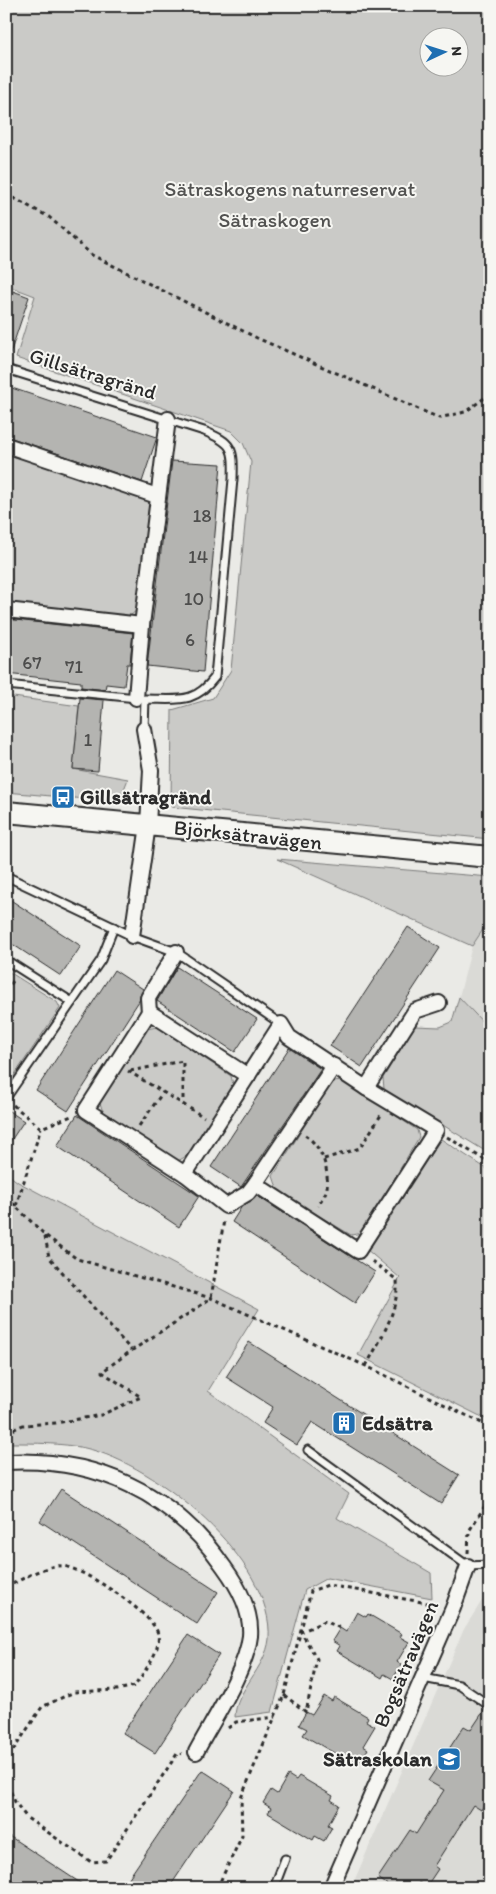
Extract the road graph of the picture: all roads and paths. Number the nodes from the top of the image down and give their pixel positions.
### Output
1 (6, 194) edge
2 (6, 368) edge
3 (490, 394) edge
4 (168, 419) junction
5 (6, 445) edge
6 (157, 496) junction
7 (6, 610) edge
8 (142, 625) junction
9 (6, 685) edge
10 (140, 698) junction
11 (144, 729) joint
12 (6, 812) edge
13 (148, 824) junction
14 (490, 858) edge
15 (6, 876) edge
16 (114, 927) junction
17 (132, 936) junction
18 (176, 952) junction
19 (6, 960) edge
20 (72, 1002) junction
21 (439, 1003) dead end
22 (149, 1012) junction
23 (281, 1024) junction
24 (334, 1066) junction
25 (122, 1067) junction
26 (248, 1076) junction
27 (366, 1088) junction
28 (163, 1092) junction
29 (6, 1099) edge
30 (389, 1102) junction
31 (183, 1104) junction
32 (86, 1110) junction
33 (217, 1125) junction
34 (294, 1126) junction
35 (41, 1128) junction
36 (436, 1130) junction
37 (130, 1139) junction
38 (324, 1159) junction
39 (490, 1163) edge
40 (185, 1174) junction
41 (255, 1184) junction
42 (6, 1198) edge
43 (16, 1206) junction
44 (226, 1206) junction
45 (310, 1220) junction
46 (45, 1236) junction
47 (381, 1267) dead end
48 (212, 1298) junction
49 (131, 1350) junction
50 (366, 1366) junction
51 (490, 1427) edge
52 (6, 1434) edge
53 (308, 1450) dead end
54 (6, 1462) edge
55 (490, 1498) edge
56 (490, 1565) edge
57 (468, 1566) junction
58 (6, 1587) edge
59 (453, 1608) junction
60 (340, 1628) dead end
61 (301, 1632) junction
62 (423, 1678) junction
63 (284, 1696) junction
64 (490, 1706) edge
65 (275, 1717) junction
66 (236, 1722) dead end
67 (196, 1752) joint
68 (285, 1859) dead end
69 (220, 1884) junction
70 (217, 1888) edge
71 (229, 1888) edge
72 (274, 1888) edge
73 (331, 1888) edge

1 - 3 path
2 - 4 lane, Gillsätragränd
4 - 6 street, Gillsätragränd
4 - 10 lane, Gillsätragränd
5 - 6 street
6 - 8 street, Gillsätragränd
7 - 8 street
8 - 10 street, Gillsätragränd
9 - 10 lane, Gillsätragränd
10 - 11 lane, Gillsätragränd
11 - 13 street, Gillsätragränd
12 - 13 street, Björksätravägen
13 - 14 street, Björksätravägen
13 - 17 street, Gillsätragränd
15 - 16 lane
16 - 17 lane
16 - 20 lane
17 - 18 lane
18 - 22 street
18 - 23 lane
19 - 20 lane
20 - 29 lane
21 - 27 street
22 - 25 street
22 - 26 street
23 - 24 street
23 - 26 street
24 - 27 street
24 - 34 street
25 - 28 path
25 - 31 path
25 - 32 street
26 - 33 street
27 - 30 street
28 - 31 path
28 - 37 path
29 - 35 path
30 - 36 street
30 - 38 path
31 - 33 path
32 - 35 path
32 - 37 street
33 - 40 street
34 - 38 path
34 - 41 street
35 - 43 path
36 - 39 path
36 - 45 street
37 - 40 street
38 - 45 path
40 - 44 street
41 - 44 street
41 - 45 street
42 - 43 path
43 - 46 path
44 - 48 path
46 - 48 path
46 - 49 path
47 - 50 path
48 - 49 path
48 - 50 path
49 - 52 path
50 - 51 path
53 - 57 lane
54 - 67 street
55 - 57 path
56 - 57 lane
57 - 59 street, Bogsätravägen
58 - 67 path
59 - 61 path
59 - 62 street, Bogsätravägen
60 - 61 path
61 - 63 path
61 - 63 path
62 - 64 lane
62 - 73 street, Bogsätravägen
63 - 65 path
65 - 66 path
65 - 69 path
68 - 72 lane
69 - 70 path
69 - 71 path

